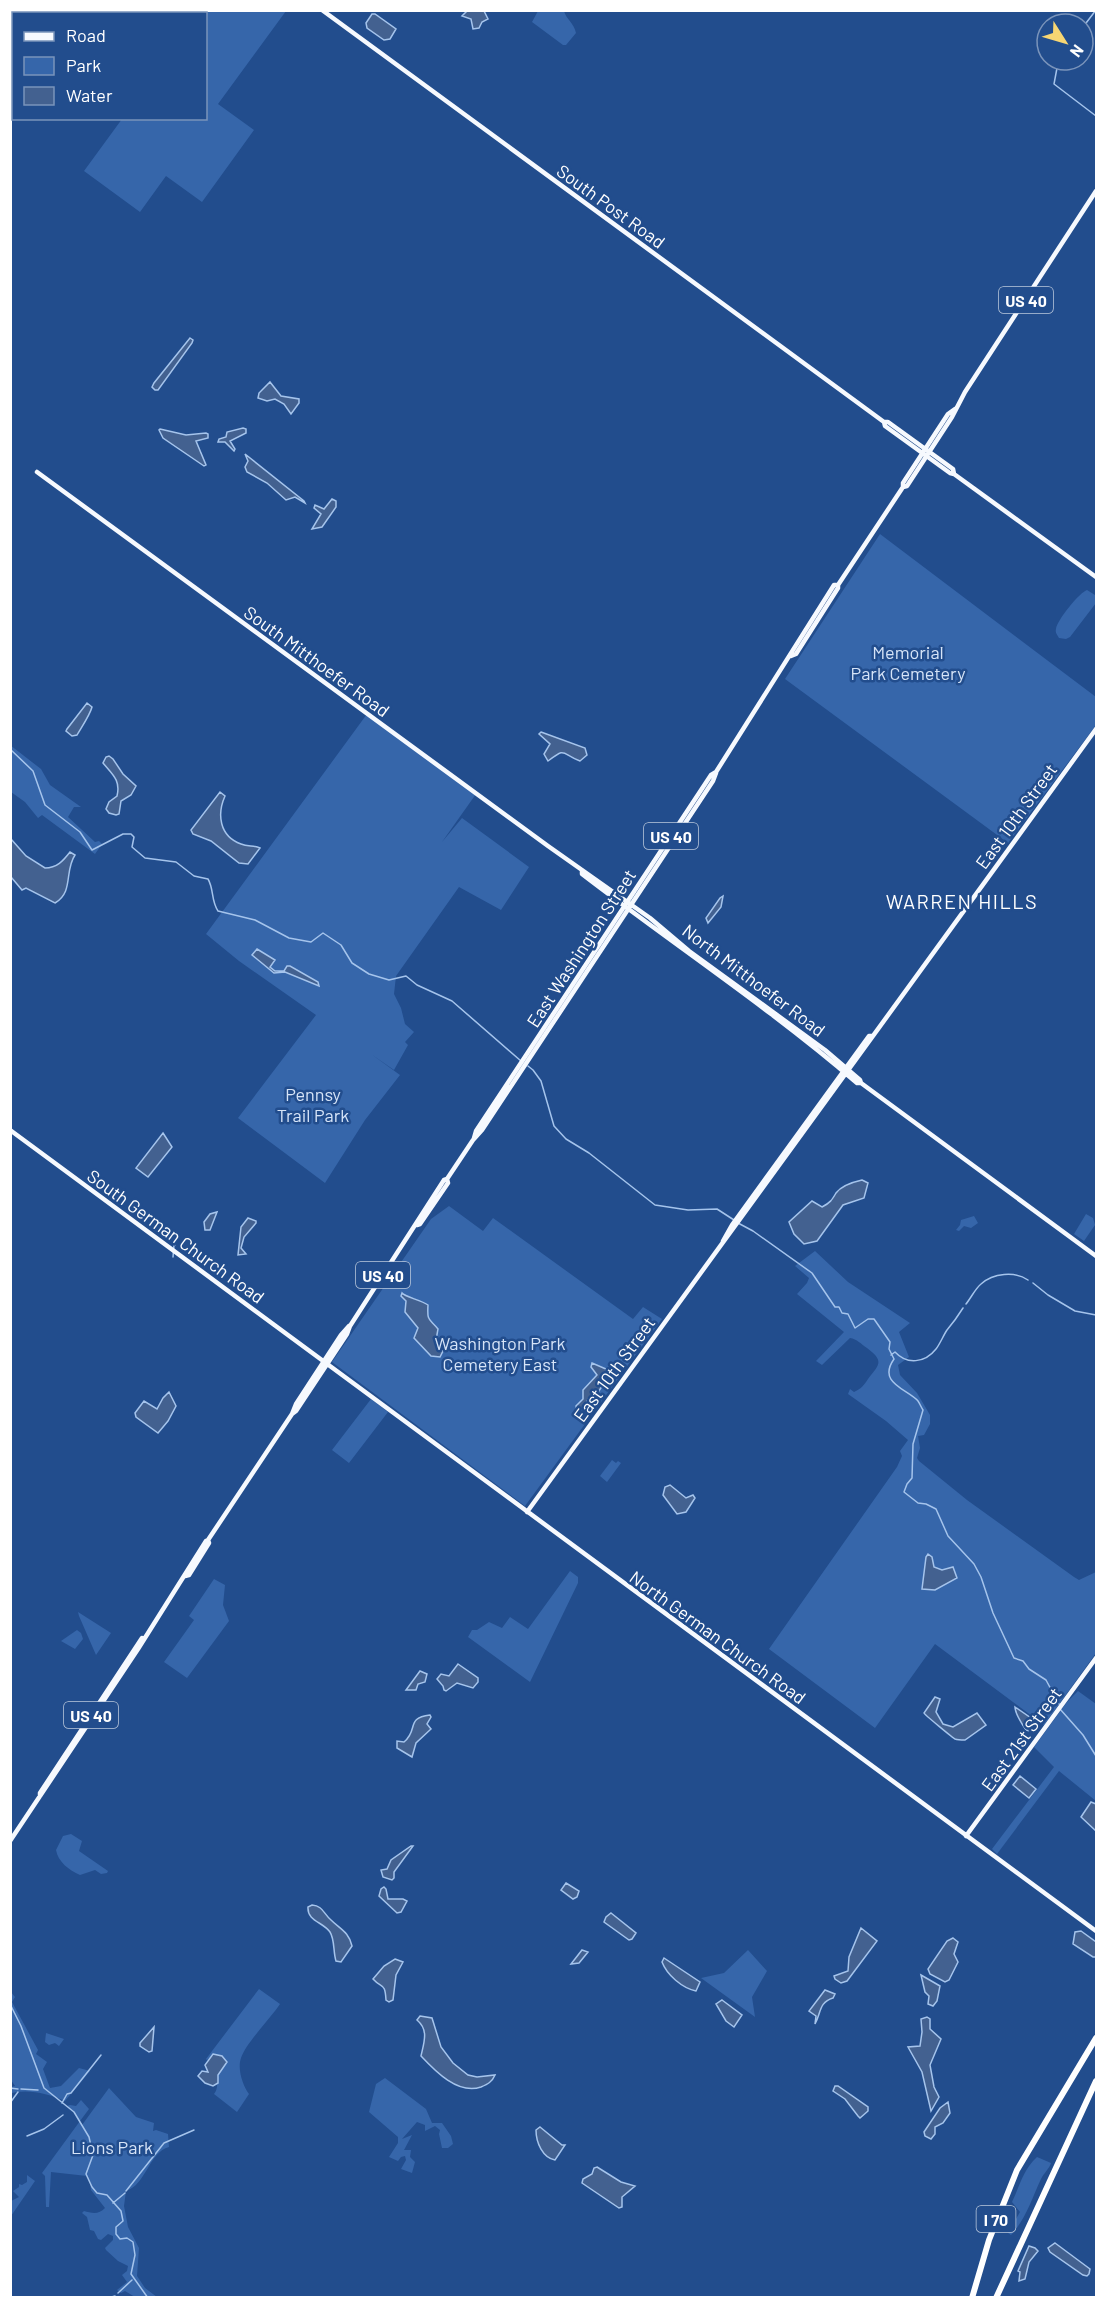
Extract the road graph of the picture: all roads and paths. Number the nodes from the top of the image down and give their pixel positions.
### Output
1 (322, 10) edge
2 (1096, 191) edge
3 (884, 422) junction
4 (926, 452) junction
5 (37, 472) dead end
6 (1096, 577) edge
7 (1096, 729) edge
8 (582, 871) junction
9 (629, 904) junction
10 (813, 1047) junction
11 (826, 1051) junction
12 (846, 1071) junction
13 (10, 1130) edge
14 (1096, 1256) edge
15 (325, 1363) junction
16 (527, 1512) junction
17 (1096, 1658) edge
18 (966, 1836) junction
19 (10, 1841) edge
20 (1096, 1931) edge
21 (1096, 2038) edge
22 (1096, 2081) edge
23 (972, 2298) edge
24 (996, 2298) edge

1 - 3 main road, South Post Road
2 - 4 main road, East Washington Street / US 40
3 - 4 main road, South Post Road
3 - 4 main road, South Post Road
4 - 6 main road
4 - 9 main road, East Washington Street / US 40
5 - 8 main road, South Mitthoefer Road
7 - 12 main road, East 10th Street
8 - 9 main road, South Mitthoefer Road
8 - 9 main road, South Mitthoefer Road
9 - 10 main road, North Mitthoefer Road
9 - 11 main road, North Mitthoefer Road
9 - 15 main road, East Washington Street / US 40
10 - 11 main road
10 - 12 main road, North Mitthoefer Road
11 - 12 main road, North Mitthoefer Road
12 - 14 main road, North Mitthoefer Road
12 - 16 main road, East 10th Street
13 - 15 main road, South German Church Road
15 - 16 main road, North German Church Road
15 - 19 main road, East Washington Street / US 40
16 - 18 main road, North German Church Road
17 - 18 main road, East 21st Street
18 - 20 main road, North German Church Road
21 - 23 highway, I 70
22 - 24 highway, I 70

